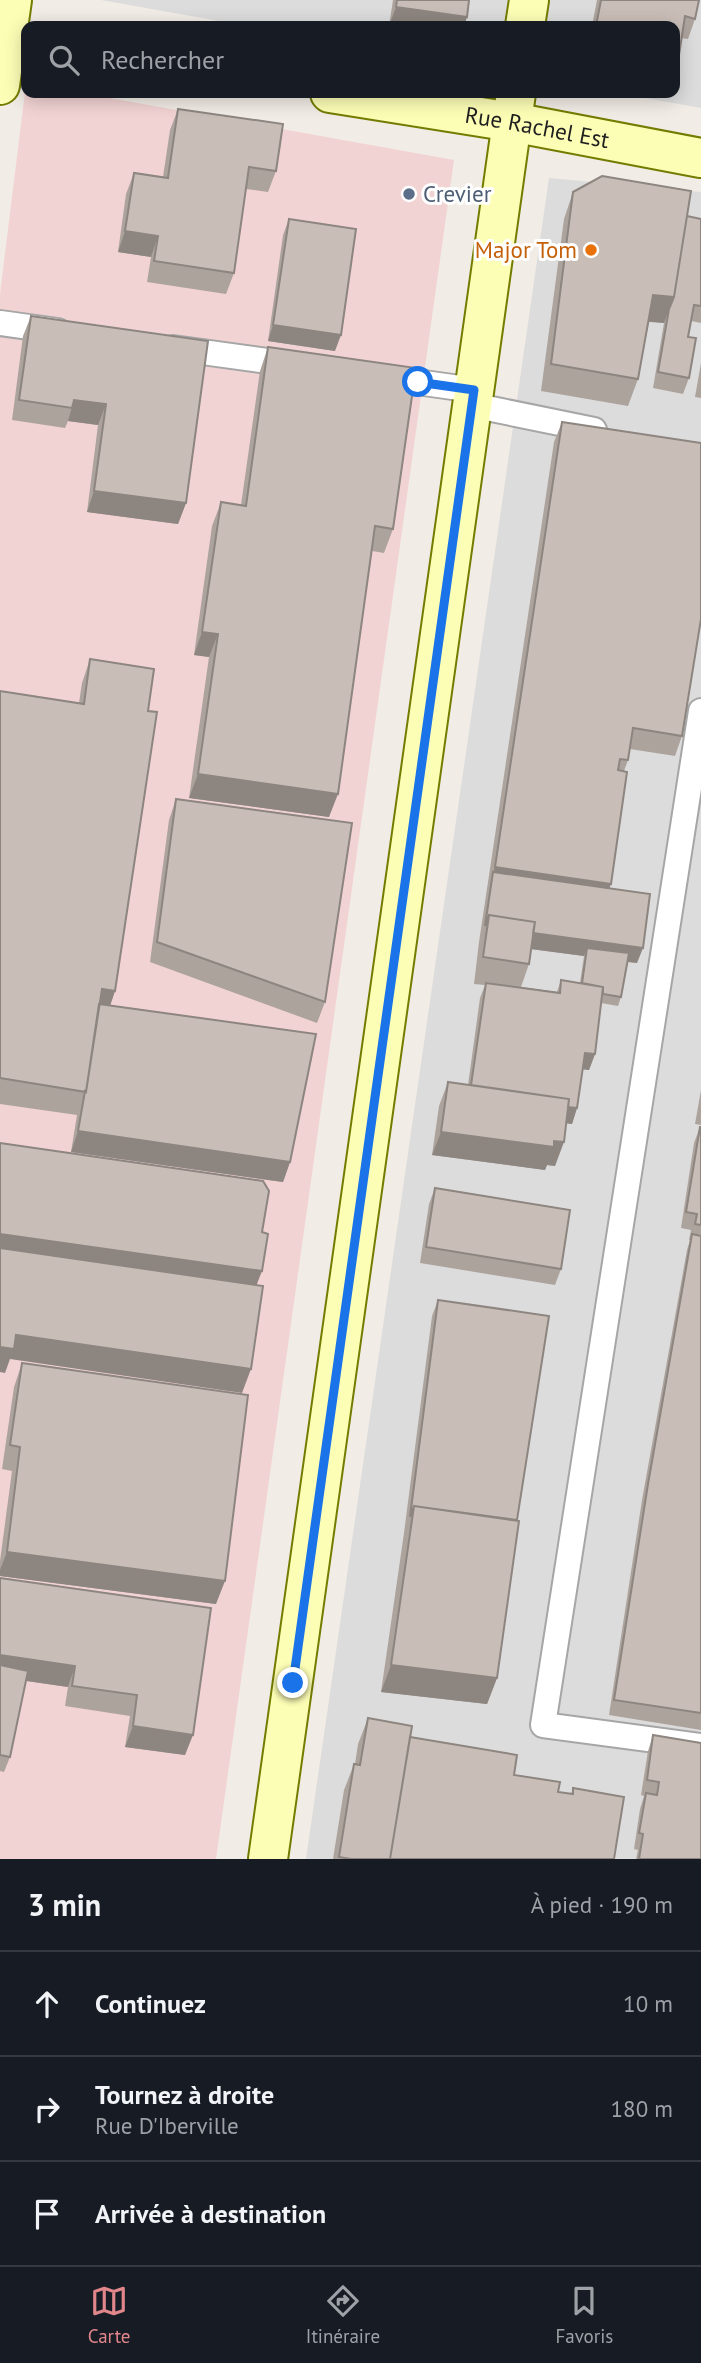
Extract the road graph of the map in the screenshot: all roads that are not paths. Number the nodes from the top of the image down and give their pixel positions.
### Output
1 (12, 0) edge
2 (529, 0) edge
3 (526, 21) edge
4 (11, 39) edge
5 (0, 85) edge
6 (391, 98) edge
7 (514, 108) edge
8 (701, 158) edge
9 (0, 323) edge
10 (75, 334) edge
11 (144, 344) edge
12 (322, 369) edge
13 (363, 374) edge
14 (473, 398) junction
15 (621, 435) edge
16 (701, 711) edge
17 (701, 1746) edge
18 (268, 1859) edge

1 - 4 main road
2 - 3 main road
4 - 5 main road
6 - 7 main road, Rue Rachel Est
7 - 8 main road, Rue Rachel Est
7 - 14 main road
9 - 10 lane
11 - 12 lane
13 - 14 lane
14 - 15 lane
14 - 18 main road
16 - 17 lane

